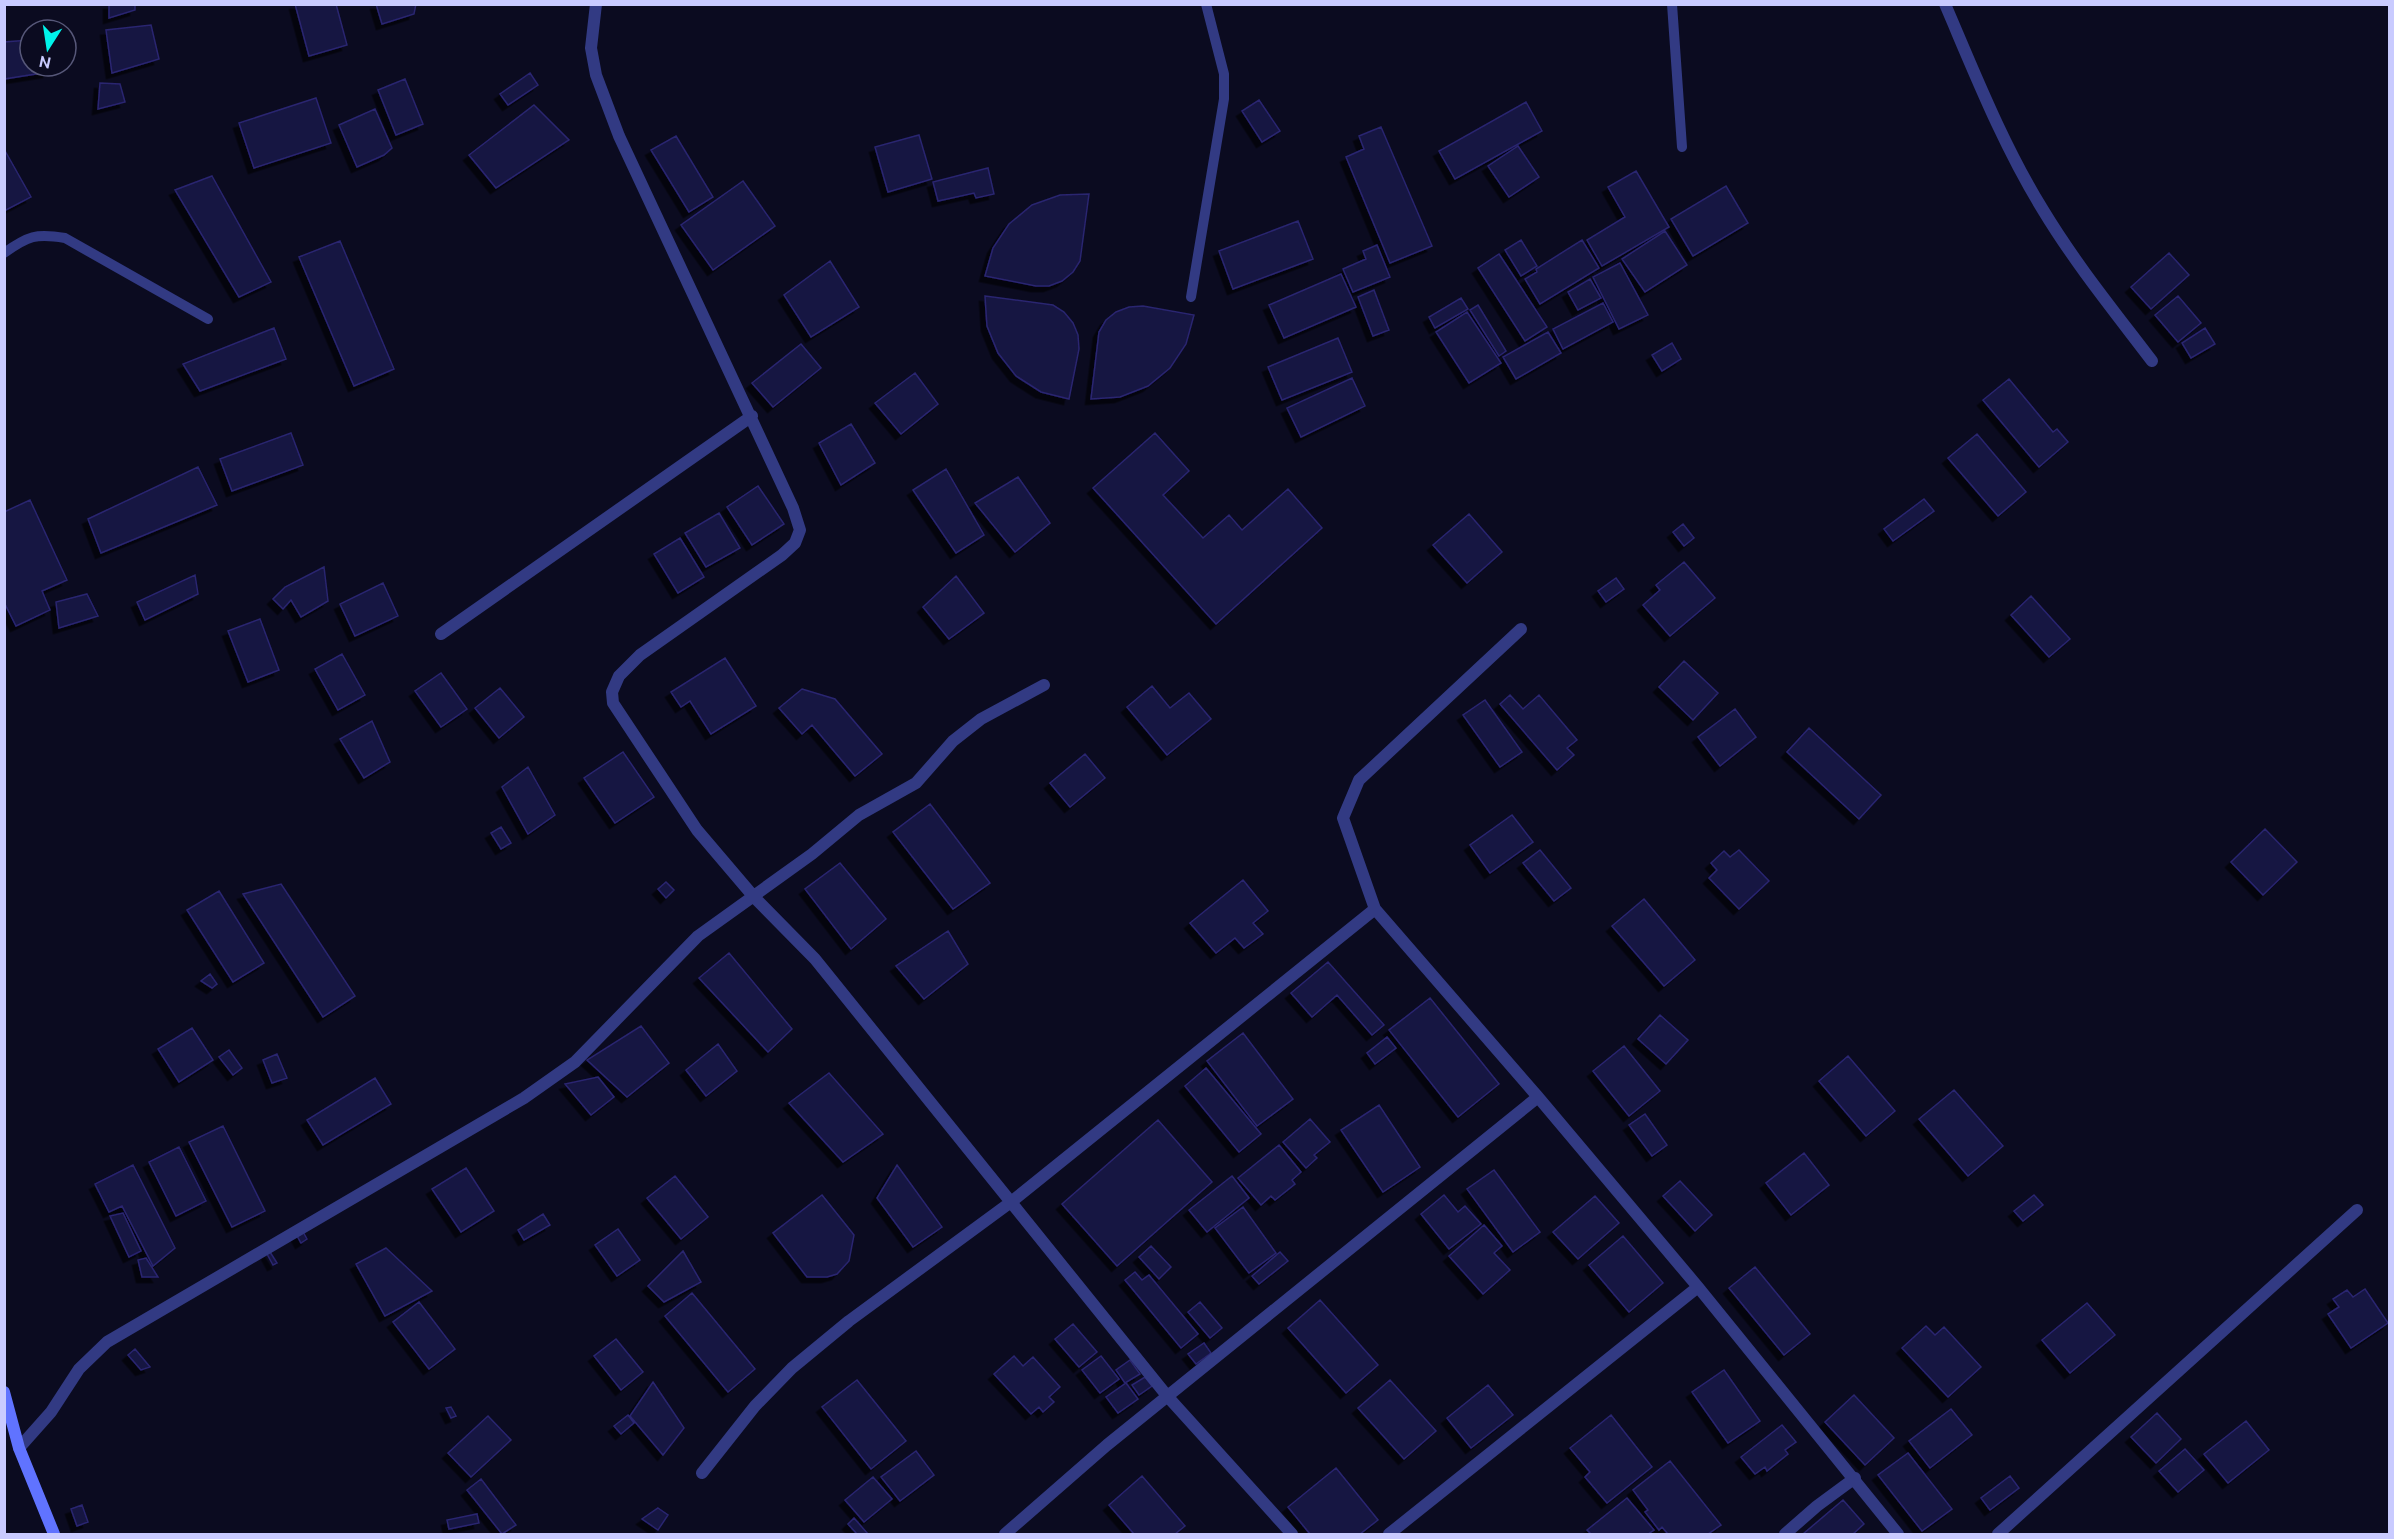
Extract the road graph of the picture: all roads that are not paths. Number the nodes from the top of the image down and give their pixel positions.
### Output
1 (596, 4) edge
2 (1206, 4) edge
3 (1672, 4) edge
4 (1945, 4) edge
5 (1682, 147) dead end
6 (4, 253) edge
7 (1191, 297) dead end
8 (208, 319) dead end
9 (2152, 361) dead end
10 (752, 416) junction
11 (1521, 629) dead end
12 (441, 634) dead end
13 (1044, 685) dead end
14 (754, 897) junction
15 (1375, 909) junction
16 (1538, 1097) junction
17 (1011, 1202) junction
18 (2357, 1210) dead end
19 (1698, 1287) junction
20 (4, 1392) edge
21 (1168, 1397) junction
22 (19, 1448) junction
23 (702, 1473) dead end
24 (1855, 1478) junction
25 (54, 1534) edge
26 (1005, 1534) edge
27 (1292, 1534) edge
28 (1389, 1534) edge
29 (1785, 1534) edge
30 (1898, 1534) edge
31 (1998, 1534) edge

1 - 10 street
2 - 7 lane
3 - 5 lane
4 - 9 street
6 - 8 lane
10 - 12 street
10 - 14 street
11 - 15 street
13 - 14 street
14 - 17 street
14 - 22 street
15 - 16 street
15 - 17 street
16 - 19 street
16 - 21 street
17 - 21 street
17 - 23 street
18 - 31 street
19 - 24 street
19 - 28 street
20 - 22 main road
21 - 26 street
21 - 27 street
22 - 25 main road
24 - 29 street
24 - 30 street

